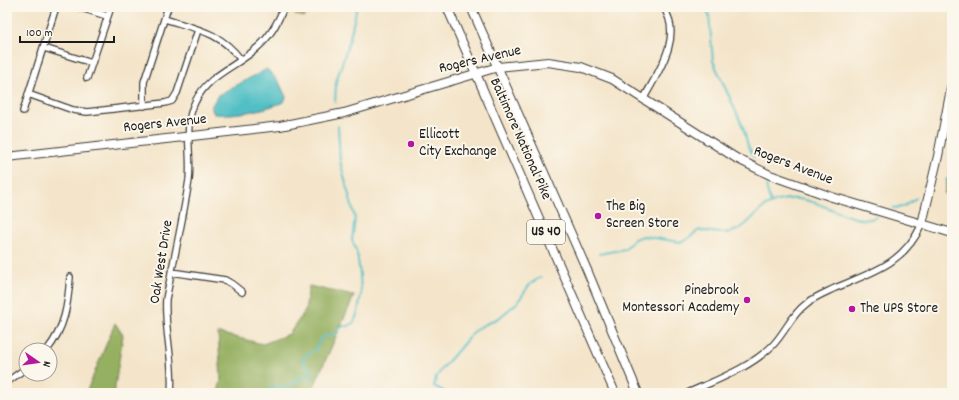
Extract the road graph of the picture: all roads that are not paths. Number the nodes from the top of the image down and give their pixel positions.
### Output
1 (56, 7) edge
2 (78, 7) edge
3 (111, 7) edge
4 (168, 7) edge
5 (284, 7) edge
6 (447, 7) edge
7 (472, 7) edge
8 (663, 7) edge
9 (107, 16) junction
10 (165, 19) junction
11 (198, 30) junction
12 (44, 48) junction
13 (241, 60) junction
14 (92, 63) junction
15 (498, 67) junction
16 (476, 72) junction
17 (87, 78) dead end
18 (952, 84) edge
19 (28, 94) junction
20 (644, 98) junction
21 (144, 106) junction
22 (23, 111) dead end
23 (188, 135) junction
24 (7, 157) edge
25 (922, 224) junction
26 (952, 233) edge
27 (171, 272) junction
28 (70, 277) dead end
29 (242, 292) dead end
30 (53, 342) edge
31 (18, 374) edge
32 (7, 382) edge
33 (171, 393) edge
34 (615, 393) edge
35 (638, 393) edge
36 (688, 393) edge

1 - 12 street
2 - 9 street
3 - 9 street
4 - 10 street
5 - 13 street, Oak West Drive
6 - 16 main road, Baltimore National Pike / US 40
7 - 15 main road, Baltimore National Pike / US 40
8 - 20 street
9 - 14 street
10 - 11 street
10 - 21 street
11 - 13 street
11 - 21 street
12 - 14 street
12 - 19 street
13 - 23 street, Oak West Drive
14 - 17 street
15 - 16 main road, Rogers Avenue
15 - 20 main road, Rogers Avenue
15 - 35 main road, Baltimore National Pike / US 40
16 - 23 main road, Rogers Avenue
16 - 34 main road, Baltimore National Pike / US 40
18 - 25 main road
19 - 21 street
19 - 22 street
20 - 25 main road, Rogers Avenue
23 - 24 main road, Rogers Avenue
23 - 27 street, Oak West Drive
25 - 26 main road, Rogers Avenue
25 - 36 street
27 - 29 street
27 - 33 street, Oak West Drive
28 - 30 street
31 - 32 street

